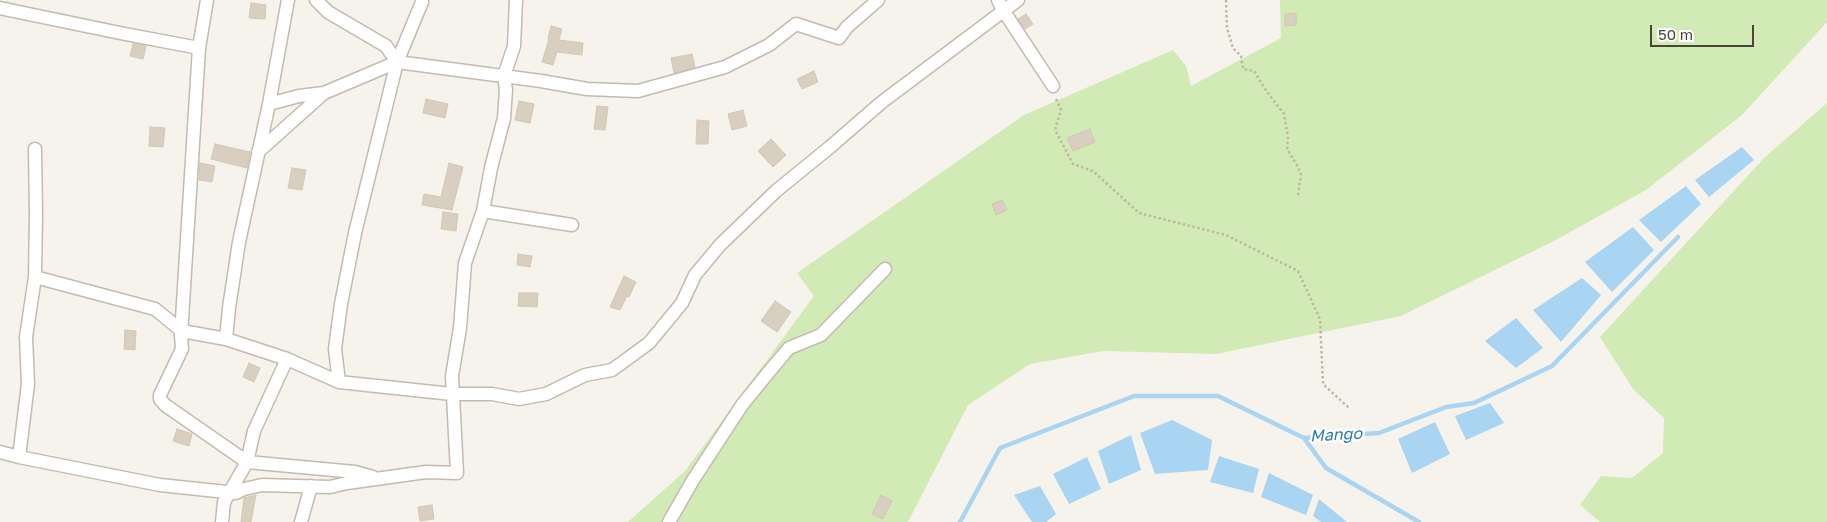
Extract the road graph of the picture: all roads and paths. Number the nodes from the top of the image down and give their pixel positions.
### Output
1 (207, 0) edge
2 (288, 0) edge
3 (316, 0) edge
4 (516, 0) edge
5 (878, 0) edge
6 (1018, 0) edge
7 (1226, 0) edge
8 (422, 2) dead end
9 (1000, 5) edge
10 (0, 8) edge
11 (199, 48) junction
12 (397, 62) junction
13 (504, 76) junction
14 (1053, 86) joint
15 (324, 92) junction
16 (269, 104) junction
17 (35, 149) dead end
18 (258, 152) junction
19 (1298, 195) dead end
20 (483, 211) junction
21 (572, 225) dead end
22 (885, 269) dead end
23 (35, 277) junction
24 (182, 332) junction
25 (226, 339) junction
26 (287, 359) junction
27 (339, 382) junction
28 (452, 394) junction
29 (1349, 408) dead end
30 (0, 452) edge
31 (19, 457) junction
32 (247, 462) junction
33 (378, 478) junction
34 (311, 486) junction
35 (229, 492) junction
36 (222, 522) edge
37 (301, 522) edge
38 (669, 522) edge

1 - 11 street
2 - 16 street
3 - 12 street
4 - 13 street
5 - 13 street
6 - 9 street
7 - 19 path
8 - 12 street
9 - 14 street
9 - 28 street
10 - 11 street
11 - 24 street
12 - 13 street
12 - 15 street
12 - 27 street
13 - 20 street
14 - 29 path
15 - 16 street
15 - 18 street
16 - 18 street
17 - 23 street
18 - 25 street
20 - 21 street
20 - 28 street
22 - 38 street
23 - 24 street
23 - 31 street
24 - 25 street
24 - 32 street
25 - 26 street
26 - 27 street
26 - 32 street
27 - 28 street
28 - 33 street
30 - 31 street
31 - 35 street
32 - 33 street
32 - 35 street
33 - 34 street
34 - 35 street
34 - 37 street
35 - 36 street

